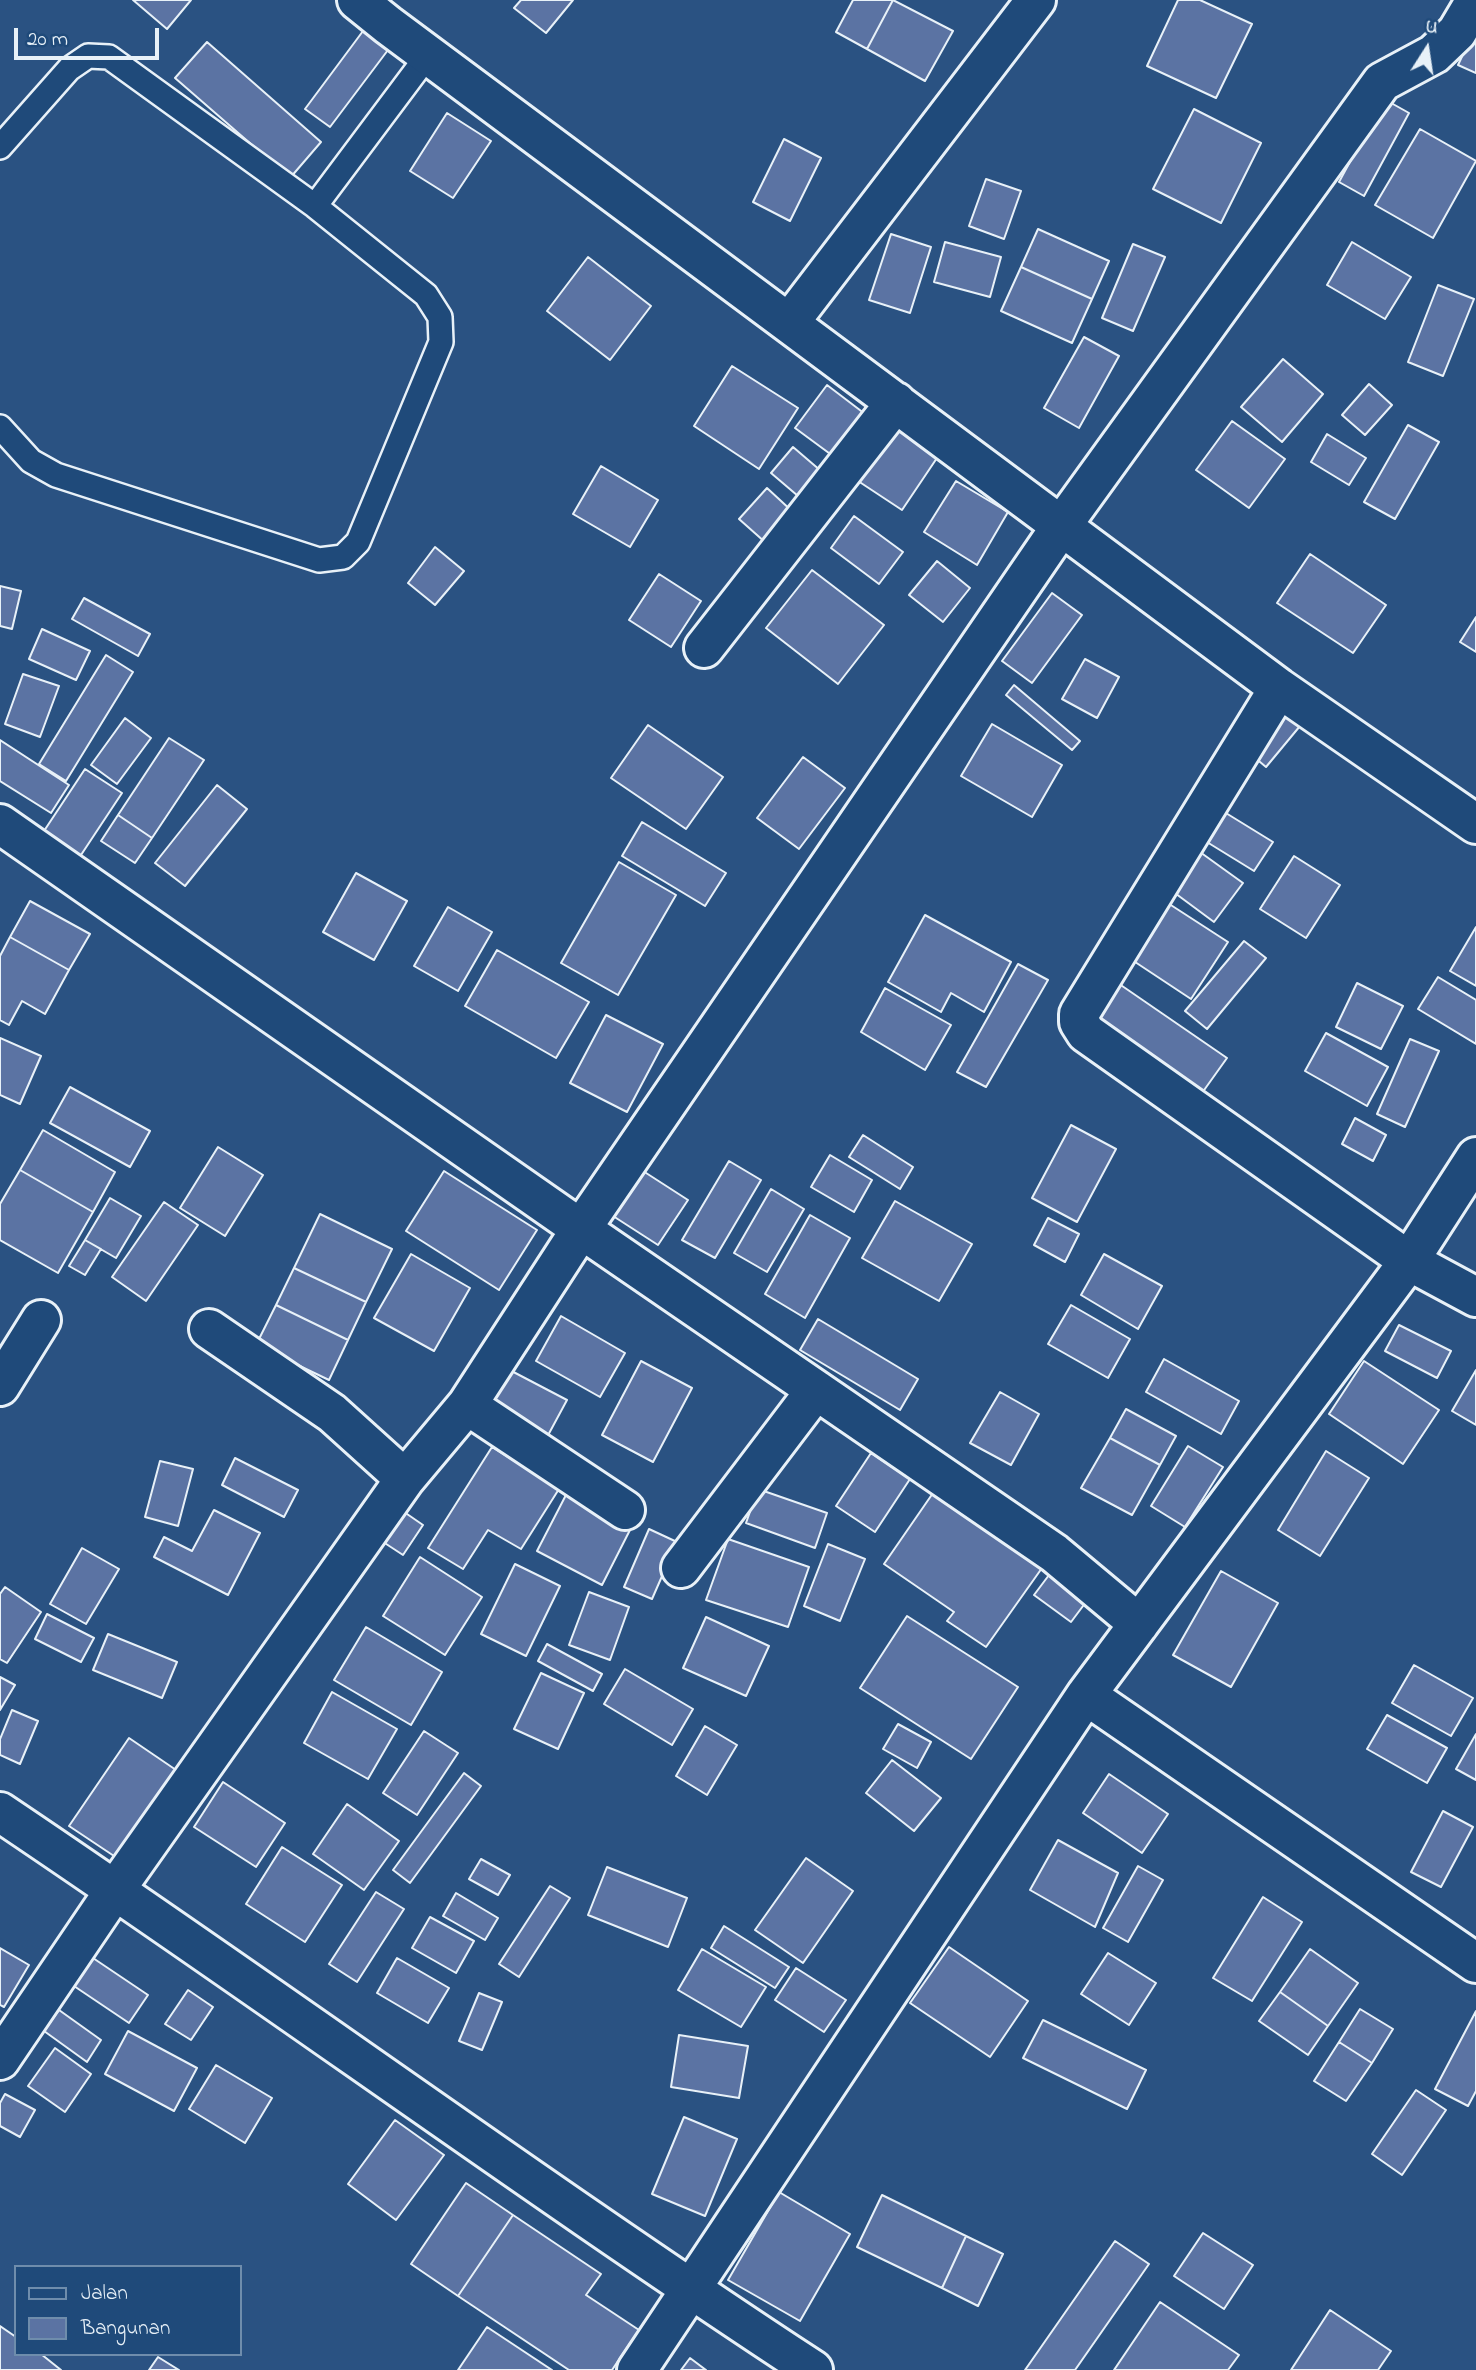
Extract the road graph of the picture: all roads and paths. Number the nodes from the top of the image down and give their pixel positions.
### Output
1 (357, 0) edge
2 (1036, 0) edge
3 (1476, 0) edge
4 (396, 13) edge
5 (428, 55) junction
6 (0, 147) edge
7 (315, 206) junction
8 (789, 323) junction
9 (896, 402) junction
10 (0, 427) edge
11 (1062, 526) junction
12 (704, 648) dead end
13 (1279, 688) junction
14 (0, 824) edge
15 (1476, 824) edge
16 (1476, 1157) edge
17 (581, 1229) junction
18 (1409, 1261) junction
19 (1476, 1297) edge
20 (41, 1320) dead end
21 (209, 1329) dead end
22 (0, 1386) edge
23 (816, 1390) junction
24 (467, 1405) junction
25 (404, 1479) junction
26 (625, 1510) dead end
27 (681, 1568) dead end
28 (1139, 1624) junction
29 (1086, 1695) junction
30 (0, 1812) edge
31 (115, 1889) junction
32 (1476, 1962) edge
33 (0, 2060) edge
34 (690, 2289) junction
35 (636, 2370) edge
36 (813, 2370) edge

1 - 4 street
2 - 8 street
3 - 11 street
4 - 5 street
5 - 7 lane
5 - 8 street
6 - 7 lane
7 - 10 lane
8 - 9 street
9 - 11 street
9 - 12 street
11 - 13 street
11 - 17 street
13 - 15 street
13 - 18 street
14 - 17 street
16 - 18 street
17 - 23 street
17 - 24 street
18 - 19 street
18 - 28 street
20 - 22 street
21 - 25 street
23 - 27 street
23 - 28 street
24 - 25 street
24 - 26 street
25 - 31 street
28 - 29 street
29 - 32 street
29 - 34 street
30 - 31 street
31 - 33 street
31 - 34 street
34 - 35 street
34 - 36 street

